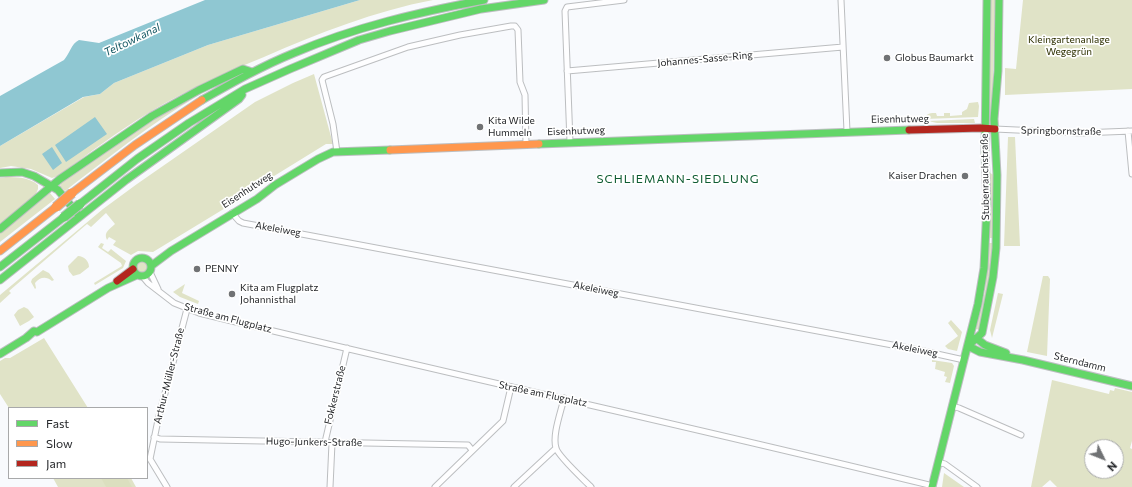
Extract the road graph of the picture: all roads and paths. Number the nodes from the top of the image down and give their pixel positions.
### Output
1 (484, 0) edge
2 (544, 0) edge
3 (624, 0) edge
4 (841, 0) edge
5 (986, 0) edge
6 (999, 0) edge
7 (843, 47) junction
8 (568, 71) junction
9 (252, 72) junction
10 (245, 90) junction
11 (990, 128) junction
12 (847, 131) junction
13 (1130, 131) edge
14 (570, 142) junction
15 (526, 144) junction
16 (337, 152) junction
17 (0, 173) edge
18 (1132, 174) edge
19 (51, 186) junction
20 (232, 213) junction
21 (78, 218) junction
22 (0, 229) edge
23 (0, 251) edge
24 (0, 267) edge
25 (144, 270) junction
26 (0, 280) edge
27 (158, 290) junction
28 (187, 309) junction
29 (976, 338) junction
30 (968, 346) junction
31 (347, 348) junction
32 (0, 354) edge
33 (964, 360) junction
34 (1023, 360) junction
35 (1132, 386) edge
36 (511, 387) junction
37 (564, 398) junction
38 (952, 406) junction
39 (1021, 434) dead end
40 (154, 437) junction
41 (325, 442) junction
42 (332, 443) junction
43 (556, 448) junction
44 (472, 450) junction
45 (938, 462) junction
46 (516, 486) edge
47 (933, 486) edge
48 (167, 487) edge
49 (330, 487) edge
50 (435, 487) edge
51 (591, 487) edge
52 (977, 487) edge

1 - 9 main road
2 - 10 main road
3 - 8 street
4 - 7 street
5 - 11 main road, Stubenrauchstraße
6 - 11 main road, Stubenrauchstraße
7 - 8 street, Johannes-Sasse-Ring
7 - 12 street
8 - 14 street
9 - 19 main road
9 - 23 main road, bridge
10 - 21 main road
10 - 24 main road, bridge
11 - 12 main road, Eisenhutweg
11 - 13 street, Springbornstraße
11 - 29 main road, Stubenrauchstraße
11 - 30 main road, Stubenrauchstraße
12 - 14 main road, Eisenhutweg
13 - 18 street, Springbornstraße
14 - 15 main road, Eisenhutweg
15 - 16 main road, Eisenhutweg
15 - 16 street
16 - 20 main road, Eisenhutweg
17 - 19 main road
19 - 21 main road
19 - 22 main road
20 - 25 main road, Eisenhutweg
20 - 33 street, Akeleiweg
21 - 26 main road
25 - 27 street, Straße am Flugplatz
25 - 27 street, Straße am Flugplatz
25 - 32 main road, Eisenhutweg
27 - 28 street, Straße am Flugplatz
28 - 31 street, Straße am Flugplatz
28 - 40 street, Arthur-Müller-Straße
29 - 30 main road, Stubenrauchstraße
29 - 34 main road, Sterndamm
30 - 33 main road, Stubenrauchstraße
30 - 34 main road, Sterndamm
31 - 36 street, Straße am Flugplatz
31 - 41 street, Fokkerstraße
33 - 38 main road, Stubenrauchstraße
34 - 35 main road, Sterndamm
36 - 37 street, Straße am Flugplatz
36 - 44 street
37 - 43 street
37 - 47 street, Straße am Flugplatz
38 - 39 street
38 - 45 main road, Stubenrauchstraße
40 - 41 street, Hugo-Junkers-Straße
40 - 48 street, Arthur-Müller-Straße
41 - 42 street, Hugo-Junkers-Straße
42 - 44 street, Hugo-Junkers-Straße
42 - 49 street
43 - 46 street
43 - 51 street
44 - 50 street
45 - 47 main road, Stubenrauchstraße
45 - 52 street

